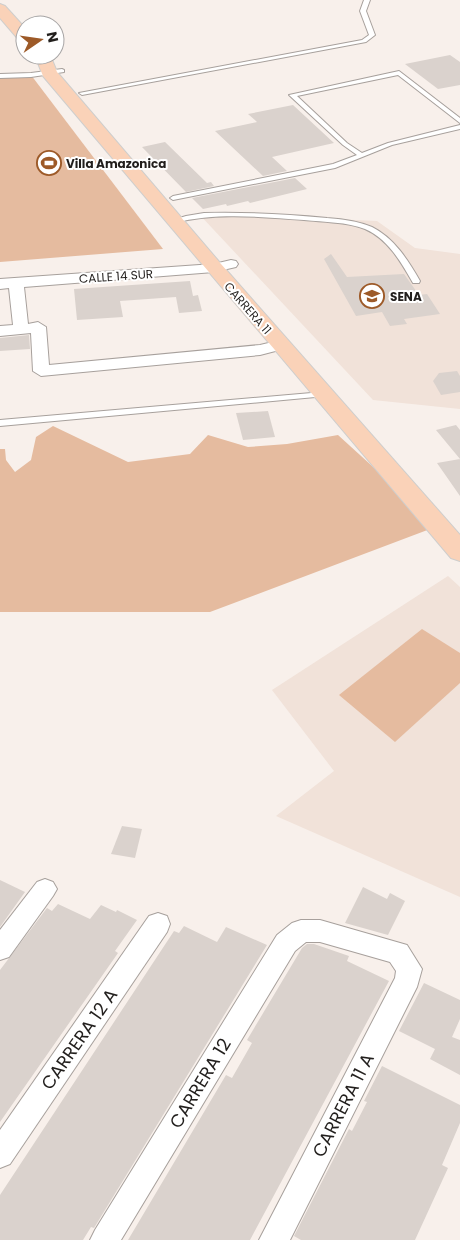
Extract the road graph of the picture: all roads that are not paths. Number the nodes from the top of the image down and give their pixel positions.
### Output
1 (367, 0) edge
2 (0, 8) edge
3 (15, 25) edge
4 (45, 65) edge
5 (50, 65) edge
6 (50, 65) edge
7 (0, 76) edge
8 (82, 93) junction
9 (460, 121) edge
10 (460, 128) edge
11 (361, 155) junction
12 (174, 198) junction
13 (182, 219) junction
14 (223, 266) junction
15 (416, 281) dead end
16 (16, 283) junction
17 (0, 284) edge
18 (21, 329) junction
19 (0, 331) edge
20 (281, 345) junction
21 (323, 394) junction
22 (0, 423) edge
23 (460, 527) edge
24 (460, 552) edge
25 (45, 889) dead end
26 (158, 924) dead end
27 (0, 950) edge
28 (409, 969) joint
29 (0, 1154) edge
30 (105, 1240) edge
31 (274, 1240) edge

1 - 8 lane
2 - 3 main road
4 - 7 lane
5 - 8 main road, CARRERA 11
6 - 13 main road, CARRERA 11
8 - 12 main road, CARRERA 11
9 - 11 lane
10 - 11 lane
11 - 12 lane
12 - 13 main road, CARRERA 11
13 - 14 main road, CARRERA 11
13 - 15 lane
14 - 16 street, CALLE 14 SUR
14 - 20 main road, CARRERA 11
14 - 23 main road, CARRERA 11
16 - 17 street, CALLE 14 SUR
16 - 18 street
18 - 19 street
18 - 20 street
20 - 21 main road, CARRERA 11
21 - 22 lane
21 - 24 main road, CARRERA 11
25 - 27 street
26 - 29 street, CARRERA 12 A
28 - 30 street, CARRERA 12
28 - 31 street, CARRERA 11 A

